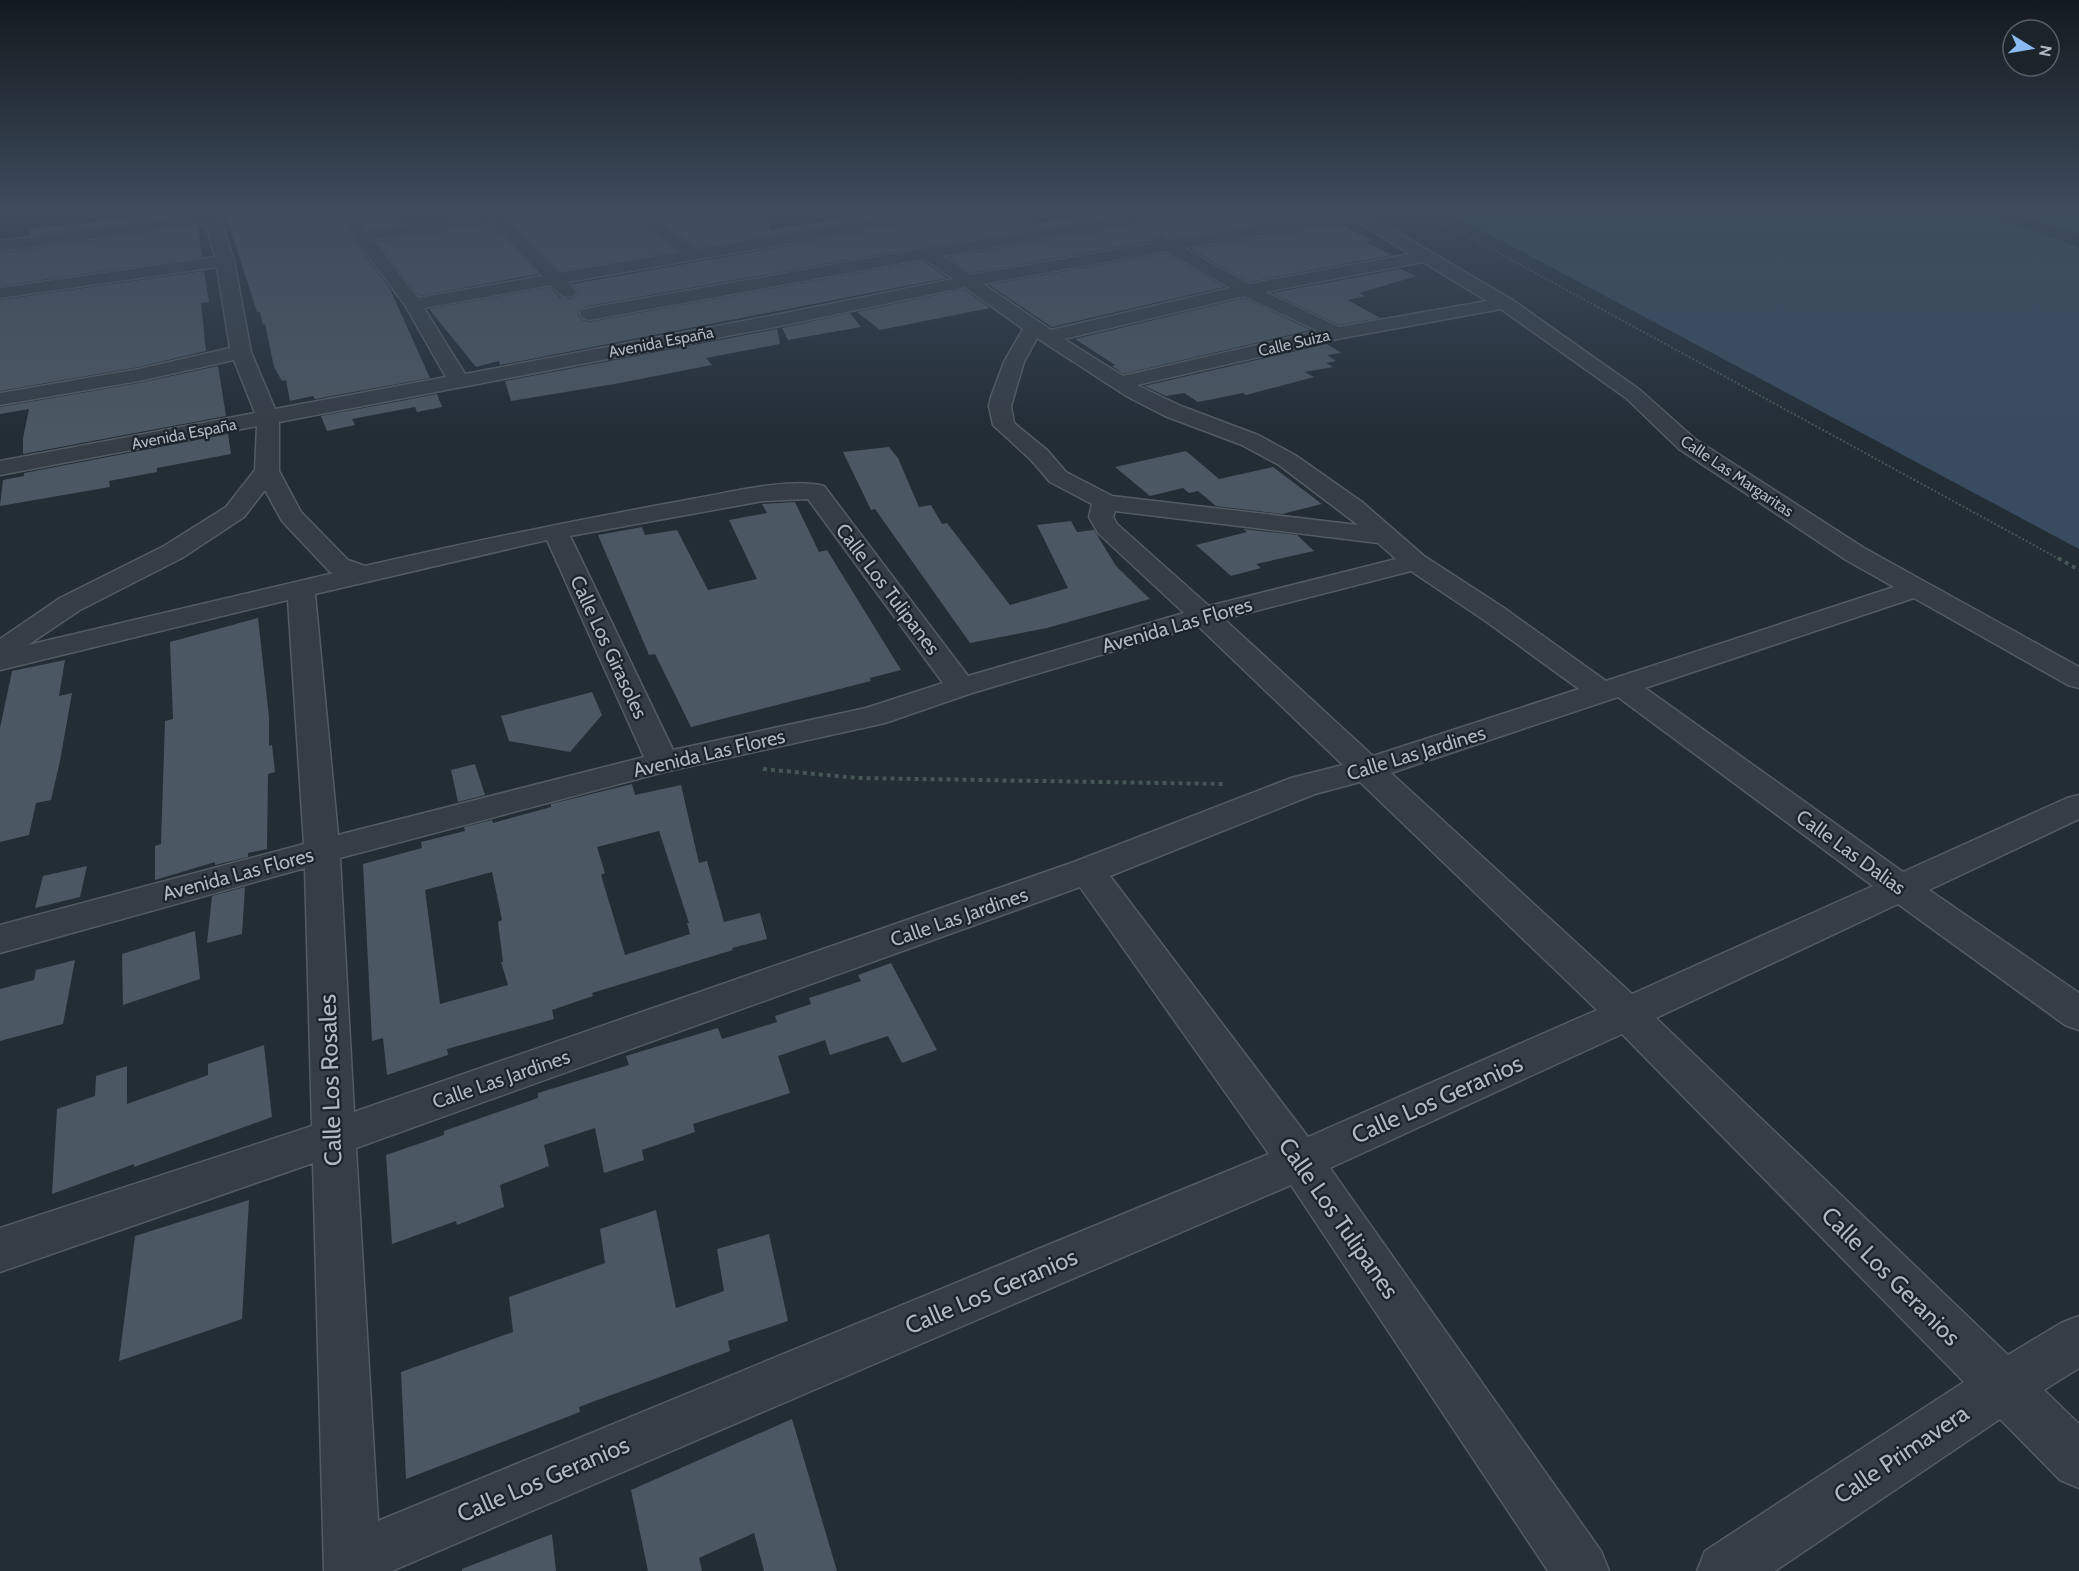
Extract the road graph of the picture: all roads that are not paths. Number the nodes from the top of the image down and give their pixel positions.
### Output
1 (26, 284) edge
2 (229, 284) edge
3 (398, 284) edge
4 (529, 284) edge
5 (559, 284) edge
6 (755, 284) edge
7 (945, 284) edge
8 (974, 284) edge
9 (1236, 284) edge
10 (1276, 284) edge
11 (1473, 284) edge
12 (746, 286) junction
13 (1246, 290) junction
14 (0, 293) edge
15 (1504, 303) junction
16 (413, 304) junction
17 (768, 309) junction
18 (589, 314) junction
19 (1041, 332) junction
20 (1338, 333) junction
21 (617, 351) junction
22 (241, 352) junction
23 (459, 381) junction
24 (1120, 383) junction
25 (0, 399) edge
26 (268, 418) junction
27 (0, 468) edge
28 (267, 471) junction
29 (1105, 502) junction
30 (555, 531) junction
31 (1387, 537) junction
32 (1415, 562) junction
33 (364, 574) junction
34 (1918, 588) junction
35 (301, 590) junction
36 (1203, 616) junction
37 (0, 652) edge
38 (0, 661) edge
39 (2079, 679) edge
40 (961, 687) junction
41 (1613, 690) junction
42 (663, 762) junction
43 (1368, 769) junction
44 (2079, 806) edge
45 (322, 850) junction
46 (1087, 871) junction
47 (1899, 887) junction
48 (0, 939) edge
49 (1627, 1014) junction
50 (2079, 1014) edge
51 (332, 1138) junction
52 (1300, 1161) junction
53 (0, 1250) edge
54 (2079, 1340) edge
55 (2003, 1387) junction
56 (2079, 1461) edge
57 (352, 1565) edge
58 (1581, 1571) edge
59 (1725, 1571) edge

1 - 14 street
2 - 22 street
3 - 16 street
4 - 16 street
5 - 18 street
6 - 12 street
7 - 17 street, Avenida España
8 - 19 street
9 - 13 street
10 - 13 street
11 - 15 street, Calle Las Margaritas
12 - 17 street
12 - 18 street
13 - 19 street
13 - 20 street
15 - 20 street, Calle Suiza
15 - 34 street, Calle Las Margaritas
16 - 23 street
17 - 21 street, Avenida España
18 - 21 street
19 - 24 street
19 - 29 street
20 - 24 street, Calle Suiza
21 - 23 street, Avenida España
22 - 25 street
22 - 26 street
23 - 26 street, Avenida España
24 - 31 street, Calle Las Dalias
26 - 27 street, Avenida España
26 - 28 street
28 - 33 street
28 - 37 street
29 - 31 street
29 - 36 street
30 - 33 street
30 - 40 street, Calle Los Tulipanes
30 - 42 street, Calle Los Girasoles
31 - 32 street, Calle Las Dalias
32 - 36 street, Avenida Las Flores
32 - 41 street, Calle Las Dalias
33 - 35 street
34 - 39 street, Calle Las Margaritas
34 - 41 street, Calle Las Jardines
35 - 38 street
35 - 45 street, Calle Los Rosales
36 - 40 street, Avenida Las Flores
36 - 43 street
40 - 42 street, Avenida Las Flores
41 - 43 street, Calle Las Jardines
41 - 47 street, Calle Las Dalias
42 - 45 street, Avenida Las Flores
43 - 46 street, Calle Las Jardines
43 - 49 street
44 - 47 street, Calle Los Geranios
45 - 48 street, Avenida Las Flores
45 - 51 street, Calle Los Rosales
46 - 51 street, Calle Las Jardines
46 - 52 street, Calle Los Tulipanes
47 - 49 street, Calle Los Geranios
47 - 50 street, Calle Las Dalias
49 - 52 street, Calle Los Geranios
49 - 55 street, Calle Los Geranios
51 - 53 street, Calle Las Jardines
51 - 57 street, Calle Los Rosales
52 - 57 street, Calle Los Geranios
52 - 58 street, Calle Los Tulipanes
54 - 55 street, Calle Primavera
55 - 56 street, Calle Los Geranios
55 - 59 street, Calle Primavera

